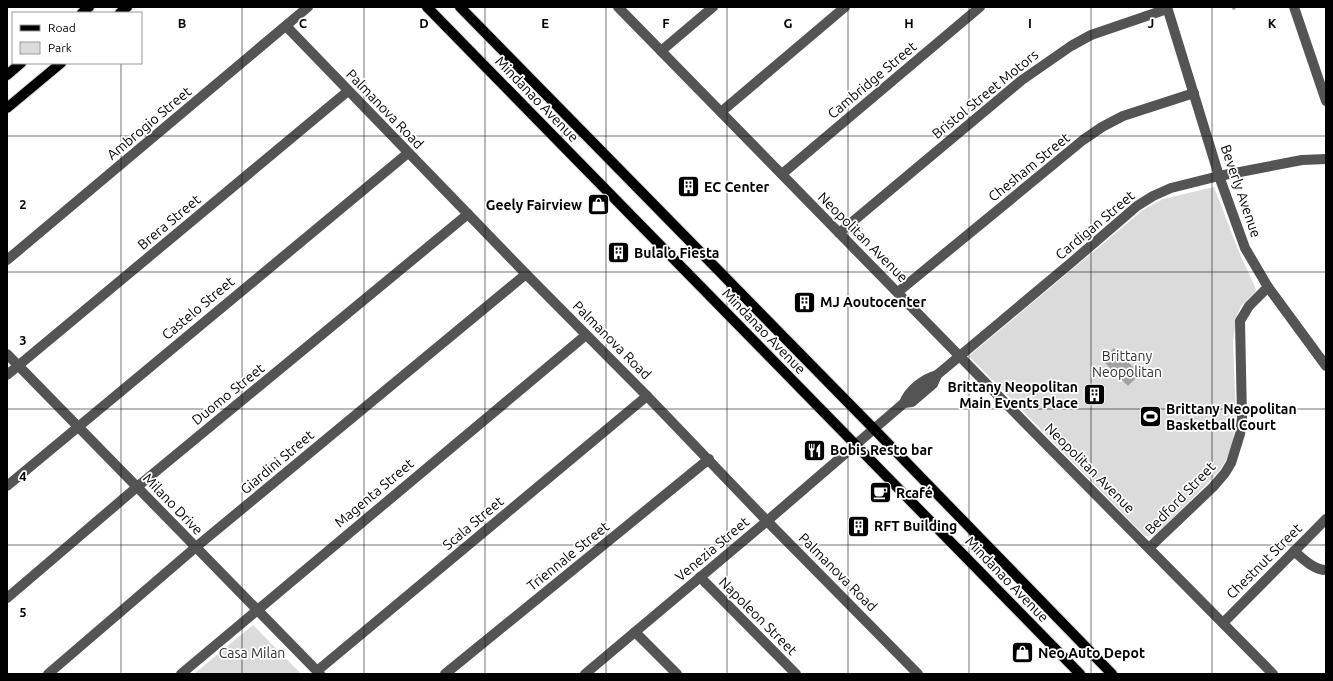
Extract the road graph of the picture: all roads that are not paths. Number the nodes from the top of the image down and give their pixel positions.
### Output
1 (308, 7) edge
2 (427, 7) edge
3 (460, 7) edge
4 (618, 7) edge
5 (713, 7) edge
6 (845, 7) edge
7 (980, 7) edge
8 (1294, 7) edge
9 (1167, 8) edge
10 (286, 26) junction
11 (661, 51) junction
12 (20, 64) edge
13 (60, 64) edge
14 (7, 75) edge
15 (348, 91) junction
16 (1194, 93) junction
17 (1326, 102) edge
18 (7, 108) edge
19 (721, 112) junction
20 (408, 153) junction
21 (1326, 159) edge
22 (782, 174) junction
23 (1219, 176) junction
24 (468, 214) junction
25 (839, 233) junction
26 (7, 260) edge
27 (526, 274) junction
28 (1268, 287) junction
29 (898, 292) junction
30 (586, 335) junction
31 (7, 354) edge
32 (959, 355) junction
33 (18, 365) junction
34 (1326, 366) edge
35 (7, 375) edge
36 (647, 396) junction
37 (78, 426) junction
38 (874, 429) junction
39 (856, 445) junction
40 (709, 460) junction
41 (7, 486) edge
42 (137, 487) junction
43 (1326, 519) edge
44 (767, 521) junction
45 (196, 547) junction
46 (1150, 548) junction
47 (1294, 551) junction
48 (1326, 570) edge
49 (700, 577) junction
50 (7, 598) edge
51 (257, 610) junction
52 (1223, 623) junction
53 (635, 632) junction
54 (318, 673) edge
55 (48, 674) edge
56 (181, 674) edge
57 (445, 674) edge
58 (585, 674) edge
59 (677, 674) edge
60 (796, 674) edge
61 (918, 674) edge
62 (1080, 674) edge
63 (1112, 674) edge
64 (1273, 674) edge

1 - 10 street, Ambrogio Street
2 - 39 main road, Mindanao Avenue
3 - 38 main road, Mindanao Avenue
4 - 11 street, Neopolitan Avenue
5 - 11 street
6 - 19 street
7 - 22 street, Cambridge Street
8 - 17 street
9 - 16 street, Beverly Avenue
9 - 25 street, Bristol Street Motors
10 - 15 street, Palmanova Road
10 - 26 street, Ambrogio Street
11 - 19 street, Neopolitan Avenue
12 - 14 main road
13 - 18 main road
15 - 20 street, Palmanova Road
15 - 33 street, Brera Street
16 - 23 street, Beverly Avenue
16 - 29 street, Chesham Street
19 - 22 street, Neopolitan Avenue
20 - 24 street, Palmanova Road
20 - 37 street, Castelo Street
21 - 23 street, Cardigan Street
22 - 25 street, Neopolitan Avenue
23 - 28 street, Beverly Avenue
23 - 32 street, Cardigan Street
24 - 27 street, Palmanova Road
24 - 42 street, Duomo Street
25 - 29 street, Neopolitan Avenue
27 - 30 street, Palmanova Road
27 - 45 street, Giardini Street
28 - 34 street, Beverly Avenue
28 - 46 street, Bedford Street
29 - 32 street, Neopolitan Avenue
30 - 36 street, Palmanova Road
30 - 51 street, Magenta Street
31 - 33 street, Milano Drive
32 - 38 street, Cardigan Street
32 - 46 street, Neopolitan Avenue
33 - 35 street, Brera Street
33 - 37 street, Milano Drive
36 - 40 street, Palmanova Road
36 - 54 street, Scala Street
37 - 41 street, Castelo Street
37 - 42 street, Milano Drive
38 - 39 street, Cardigan Street
38 - 63 main road, Mindanao Avenue
39 - 44 street, Venezia Street
39 - 62 main road, Mindanao Avenue
40 - 44 street, Palmanova Road
40 - 57 street, Triennale Street
42 - 45 street, Milano Drive
42 - 50 street, Duomo Street
43 - 47 street, Chestnut Street
44 - 49 street, Venezia Street
44 - 61 street, Palmanova Road
45 - 51 street, Milano Drive
45 - 55 street, Giardini Street
46 - 52 street, Neopolitan Avenue
47 - 48 street
47 - 52 street, Chestnut Street
49 - 53 street, Venezia Street
49 - 60 street, Napoleon Street
51 - 54 street, Milano Drive
51 - 56 street, Magenta Street
52 - 64 street, Neopolitan Avenue
53 - 58 street, Venezia Street
53 - 59 street

